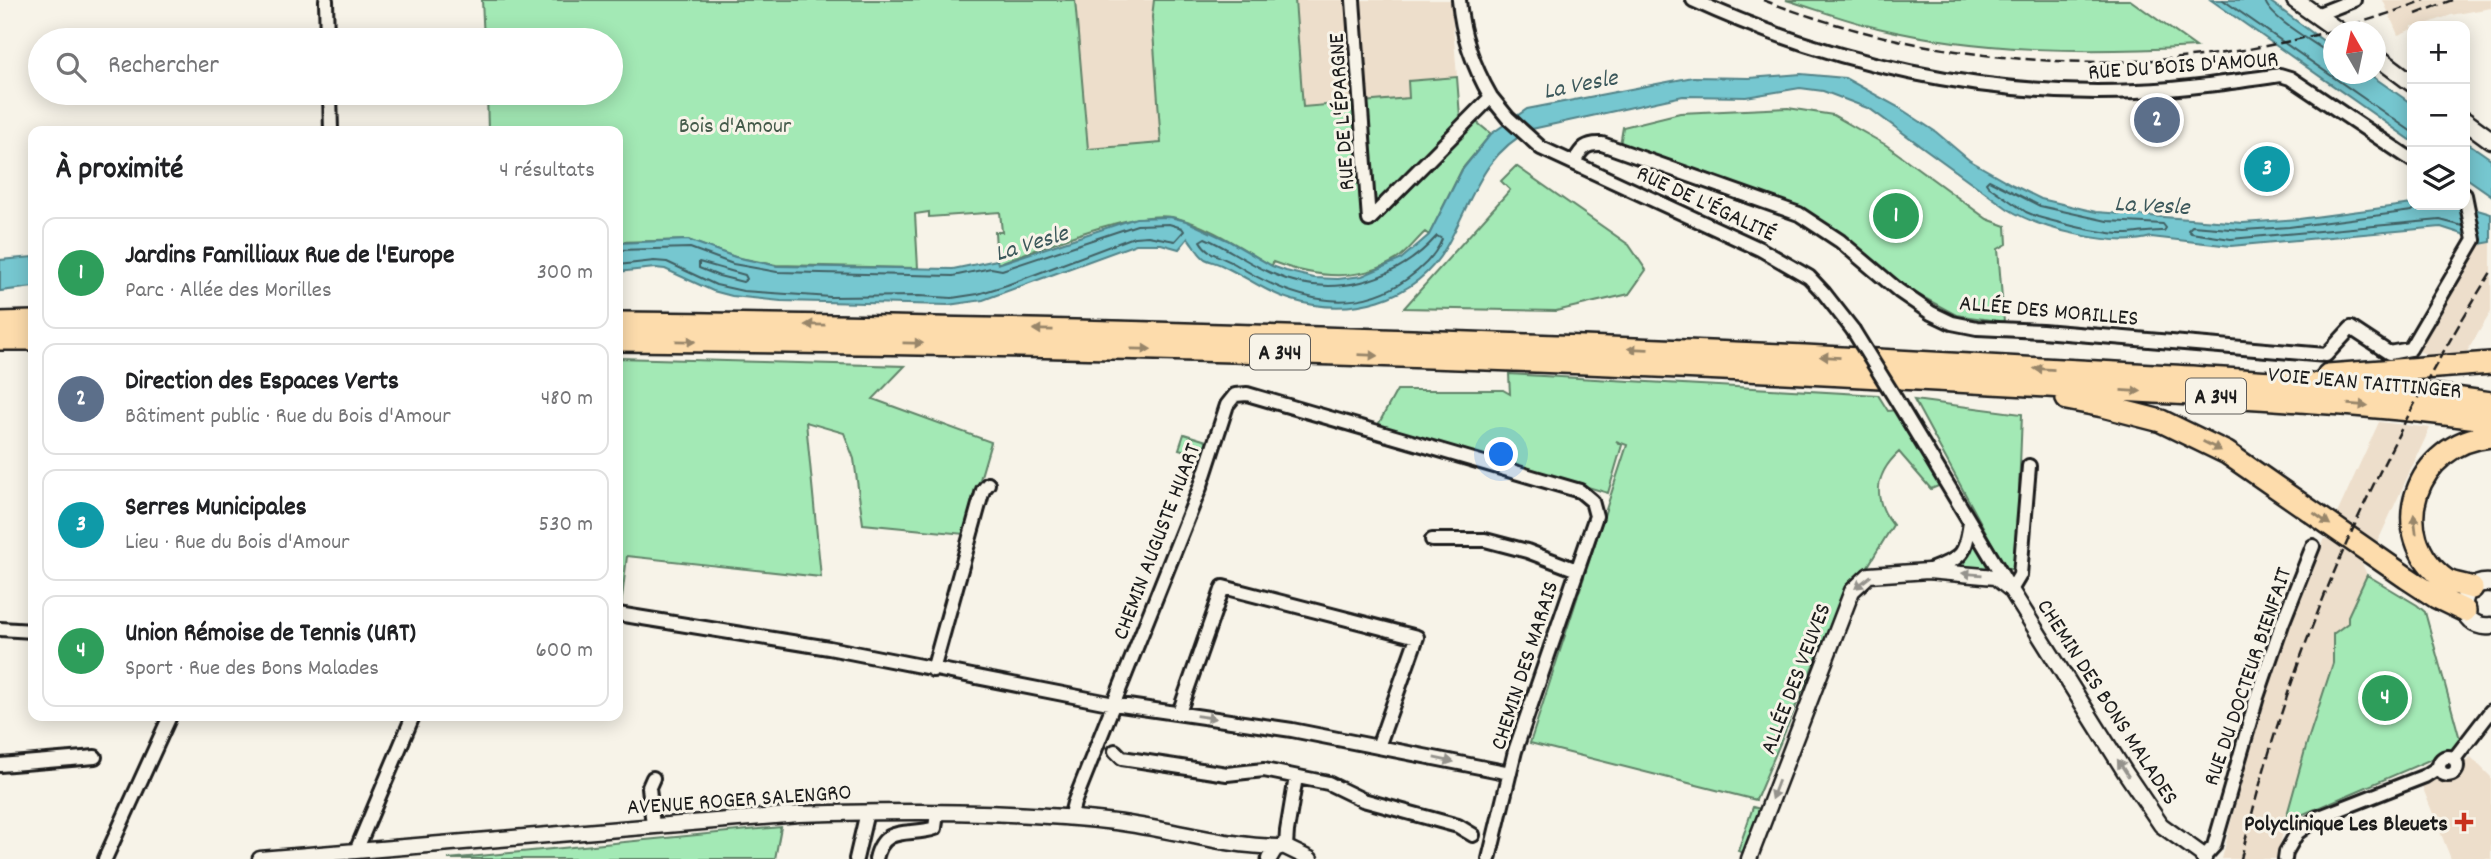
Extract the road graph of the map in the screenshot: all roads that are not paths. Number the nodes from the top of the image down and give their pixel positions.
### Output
1 (326, 0) edge
2 (1353, 0) edge
3 (1459, 0) edge
4 (1693, 0) edge
5 (2295, 0) edge
6 (2354, 0) edge
7 (2316, 15) junction
8 (2324, 21) edge
9 (327, 28) edge
10 (2386, 64) edge
11 (2407, 79) edge
12 (1491, 97) junction
13 (330, 105) edge
14 (2470, 125) edge
15 (331, 126) edge
16 (2491, 140) edge
17 (2407, 157) edge
18 (1574, 162) junction
19 (2468, 210) edge
20 (28, 322) edge
21 (0, 323) edge
22 (623, 323) edge
23 (0, 339) edge
24 (28, 339) edge
25 (623, 340) edge
26 (2491, 362) edge
27 (1944, 372) junction
28 (2259, 381) junction
29 (1982, 383) junction
30 (1235, 395) joint
31 (2491, 403) edge
32 (1900, 406) joint
33 (2491, 420) edge
34 (2491, 436) edge
35 (2029, 466) dead end
36 (988, 484) dead end
37 (1970, 522) junction
38 (1432, 540) dead end
39 (2313, 546) dead end
40 (1577, 570) junction
41 (1928, 571) junction
42 (2481, 586) edge
43 (2011, 590) junction
44 (2465, 611) junction
45 (623, 615) edge
46 (2490, 628) edge
47 (0, 629) edge
48 (28, 631) edge
49 (933, 670) junction
50 (1114, 704) junction
51 (2491, 711) edge
52 (1179, 713) junction
53 (168, 721) edge
54 (411, 721) edge
55 (2438, 744) dead end
56 (1378, 747) junction
57 (1115, 751) dead end
58 (95, 757) dead end
59 (2443, 764) junction
60 (0, 765) edge
61 (1510, 773) junction
62 (1296, 777) junction
63 (653, 778) dead end
64 (867, 812) junction
65 (937, 813) junction
66 (1070, 818) junction
67 (653, 826) junction
68 (1473, 835) dead end
69 (1220, 842) junction
70 (355, 851) junction
71 (1294, 853) edge
72 (2203, 858) edge
73 (105, 859) edge
74 (260, 859) edge
75 (856, 859) edge
76 (876, 859) edge
77 (1260, 859) edge
78 (1269, 859) edge
79 (1489, 859) edge
80 (1749, 859) edge
81 (2285, 859) edge

1 - 9 street
2 - 12 street, RUE DE L'ÉPARGNE
3 - 12 street
4 - 17 street, RUE DU BOIS D'AMOUR
5 - 7 main road
6 - 7 street
7 - 8 main road
10 - 11 main road
12 - 18 street, RUE DE L'ÉGALITÉ
13 - 15 street
14 - 16 main road
18 - 19 street, ALLÉE DES MORILLES
18 - 32 street, RUE DE L'ÉGALITÉ, bridge
20 - 21 highway
27 -> 22 highway, A 344
23 - 24 highway
25 -> 27 highway, A 344
26 - 28 highway
28 -> 27 highway, VOIE JEAN TAITTINGER / A 344
27 - 29 highway, VOIE JEAN TAITTINGER / A 344
28 - 31 highway, VOIE JEAN TAITTINGER / A 344
29 -> 33 highway, VOIE JEAN TAITTINGER / A 344
29 -> 44 highway
30 - 40 street, CHEMIN DES MARAIS
30 - 50 street, CHEMIN AUGUSTE HUART
32 - 37 street, CHEMIN DES BONS MALADES
42 -> 34 highway
35 - 43 street, CHEMIN DES BONS MALADES
36 - 49 street
37 - 41 street
37 - 43 street, CHEMIN DES BONS MALADES
38 - 40 street, CHEMIN DES MARAIS
39 - 72 street, RUE DU DOCTEUR BIENFAIT
40 - 61 street, CHEMIN DES MARAIS
43 -> 41 street, CHEMIN DES BONS MALADES
41 -> 80 street, ALLÉE DES VEUVES
42 - 44 main road
72 -> 43 street, CHEMIN DES BONS MALADES
44 - 46 main road
45 - 49 street
47 - 48 street
49 - 50 street
50 - 52 street, CHEMIN DES MARAIS
50 - 66 street, CHEMIN AUGUSTE HUART
51 - 59 street
52 -> 56 street, CHEMIN DES MARAIS
52 - 56 street
53 - 73 street
54 - 70 street
55 - 59 street
56 -> 61 street, CHEMIN DES MARAIS
57 - 62 street
58 - 60 street
59 - 81 street
61 - 79 street, CHEMIN DES MARAIS
62 - 68 street
62 - 71 street
63 - 67 street
64 - 65 street, AVENUE ROGER SALENGRO
64 - 67 street, AVENUE ROGER SALENGRO
64 - 75 street
65 - 66 street, AVENUE ROGER SALENGRO
65 - 76 street
66 - 69 street, AVENUE ROGER SALENGRO
67 - 70 street, AVENUE ROGER SALENGRO
69 - 71 street, AVENUE ROGER SALENGRO
69 - 77 street, AVENUE ROGER SALENGRO
70 - 74 street, AVENUE ROGER SALENGRO
71 - 78 street

